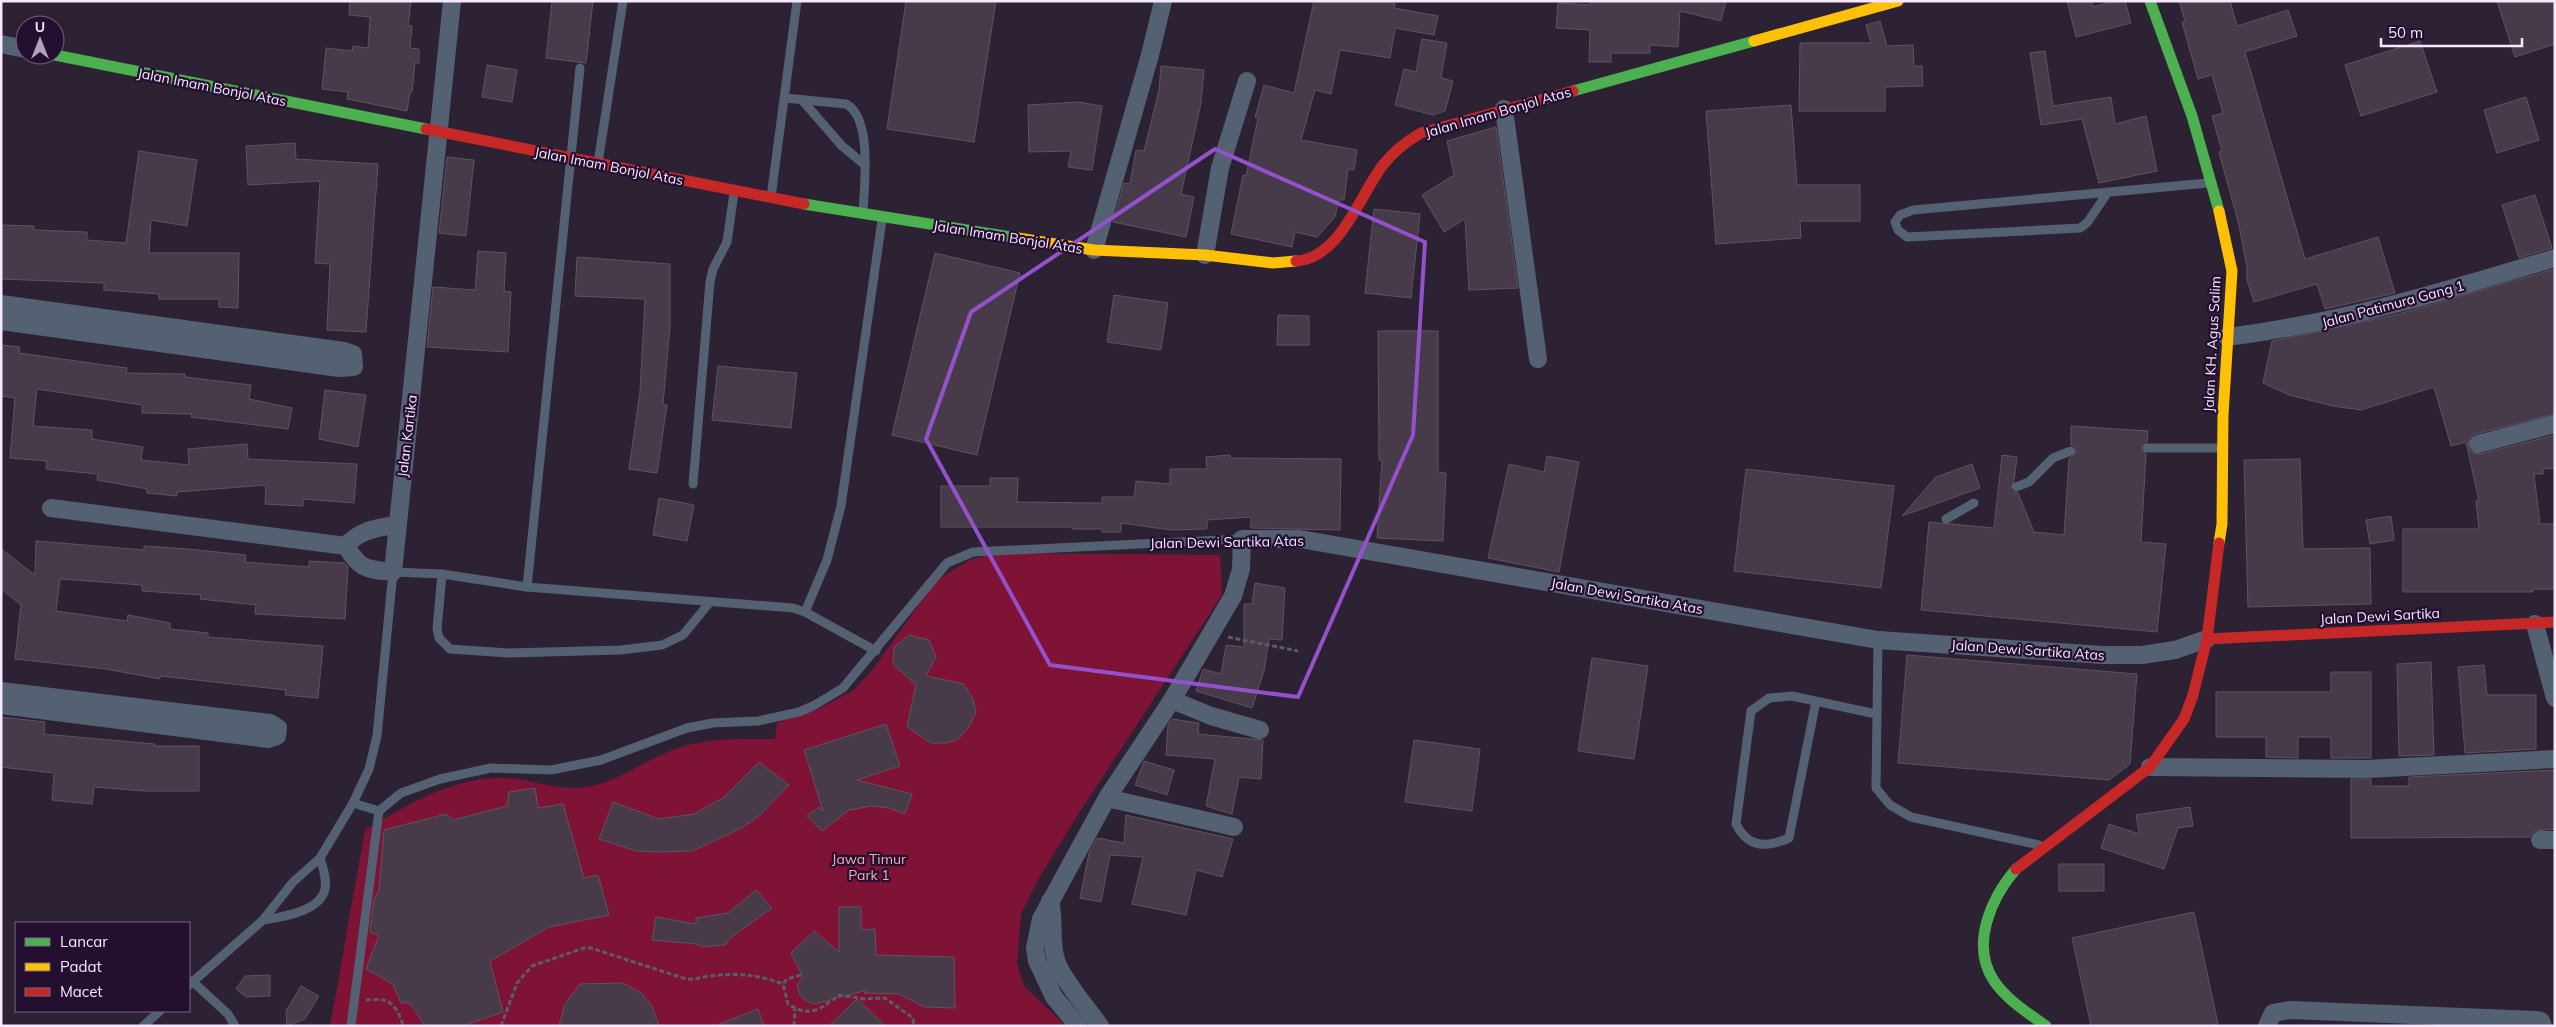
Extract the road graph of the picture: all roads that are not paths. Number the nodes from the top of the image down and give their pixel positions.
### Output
1 (452, 1) edge
2 (623, 1) edge
3 (797, 1) edge
4 (1164, 1) edge
5 (1898, 1) edge
6 (2150, 1) edge
7 (1, 44) edge
8 (15, 47) edge
9 (65, 57) edge
10 (580, 68) dead end
11 (1247, 81) dead end
12 (785, 98) junction
13 (802, 100) junction
14 (1504, 109) junction
15 (438, 132) junction
16 (572, 158) junction
17 (598, 163) junction
18 (865, 165) junction
19 (2211, 183) junction
20 (735, 191) junction
21 (2108, 192) junction
22 (771, 197) junction
23 (863, 214) junction
24 (883, 218) junction
25 (1094, 250) junction
26 (1205, 255) junction
27 (2555, 258) edge
28 (1, 304) edge
29 (1, 321) edge
30 (2227, 337) junction
31 (1538, 359) dead end
32 (2555, 424) edge
33 (2478, 444) dead end
34 (2146, 448) dead end
35 (2223, 448) junction
36 (2071, 451) dead end
37 (693, 484) dead end
38 (2016, 487) dead end
39 (1974, 503) dead end
40 (51, 508) dead end
41 (1946, 519) dead end
42 (396, 525) junction
43 (1242, 539) junction
44 (346, 546) junction
45 (393, 572) junction
46 (442, 574) junction
47 (527, 586) junction
48 (710, 602) junction
49 (804, 612) junction
50 (2555, 622) edge
51 (2535, 624) junction
52 (2207, 639) junction
53 (1878, 640) junction
54 (876, 651) junction
55 (1, 691) edge
56 (2555, 698) edge
57 (1172, 700) junction
58 (1816, 701) junction
59 (1, 705) edge
60 (1876, 714) junction
61 (1260, 730) dead end
62 (2555, 759) edge
63 (2150, 767) junction
64 (1107, 798) junction
65 (353, 803) junction
66 (379, 811) junction
67 (1234, 826) dead end
68 (2046, 846) junction
69 (320, 858) junction
70 (1050, 901) junction
71 (263, 920) junction
72 (191, 983) edge
73 (159, 1012) edge
74 (2542, 1024) edge
75 (143, 1026) edge
76 (235, 1026) edge
77 (351, 1026) edge
78 (1078, 1026) edge
79 (1100, 1026) edge
80 (2046, 1026) edge
81 (2267, 1026) edge

1 - 15 street, Jalan Kartika
2 - 17 lane
3 - 12 lane
4 - 25 street
5 - 14 street, Jalan Imam Bonjol Atas
6 - 19 street, Jalan KH. Agus Salim
7 - 8 street
9 - 15 street, Jalan Imam Bonjol Atas
10 - 16 lane
11 - 26 street
12 - 13 lane
12 - 22 lane
13 - 18 lane
13 - 18 lane
14 - 26 street, Jalan Imam Bonjol Atas
14 - 31 street
15 - 16 street, Jalan Imam Bonjol Atas
15 - 42 street, Jalan Kartika
16 - 17 street, Jalan Imam Bonjol Atas
16 - 47 lane
17 - 20 street, Jalan Imam Bonjol Atas
18 - 23 lane
19 - 21 lane
19 - 30 street, Jalan KH. Agus Salim
20 - 22 street, Jalan Imam Bonjol Atas
20 - 37 lane
21 - 21 lane
22 - 23 street, Jalan Imam Bonjol Atas
23 - 24 street, Jalan Imam Bonjol Atas
24 - 25 street, Jalan Imam Bonjol Atas
24 - 49 lane
25 - 26 street, Jalan Imam Bonjol Atas
27 - 30 street, Jalan Patimura Gang 1
28 - 29 street
30 - 35 street, Jalan KH. Agus Salim
32 - 33 street
34 - 35 lane
35 - 52 street, Jalan KH. Agus Salim
36 - 38 lane
39 - 41 lane
40 - 44 street
42 - 44 street
42 - 45 street, Jalan Kartika
43 - 53 street, Jalan Dewi Sartika Atas
43 - 54 lane, Jalan Dewi Sartika Atas
43 - 57 street
44 - 45 street
45 - 46 lane
45 - 65 lane, Jalan Kartika
46 - 47 lane
46 - 48 lane
47 - 48 lane
48 - 49 lane
49 - 54 lane
50 - 51 street, Jalan Dewi Sartika
51 - 52 street, Jalan Dewi Sartika
51 - 56 street
52 - 53 street, Jalan Dewi Sartika Atas
52 - 63 street, Jalan KH. Agus Salim
53 - 60 lane
54 - 66 lane, Jalan Dewi Sartika Atas
55 - 59 street
57 - 61 street
57 - 64 street
58 - 58 lane
58 - 60 lane
60 - 68 lane
62 - 63 street
63 - 68 street, Jalan KH. Agus Salim
64 - 67 street
64 - 70 street
65 - 66 lane
65 - 69 lane, Jalan Kartika
66 - 77 lane
68 - 80 street, Jalan KH. Agus Salim
69 - 71 lane, Jalan Kartika
69 - 71 lane, Jalan Kartika
70 - 78 street
70 - 79 street
71 - 72 lane, Jalan Kartika
72 - 76 lane, Jalan Kartika
73 - 75 lane
74 - 81 street

